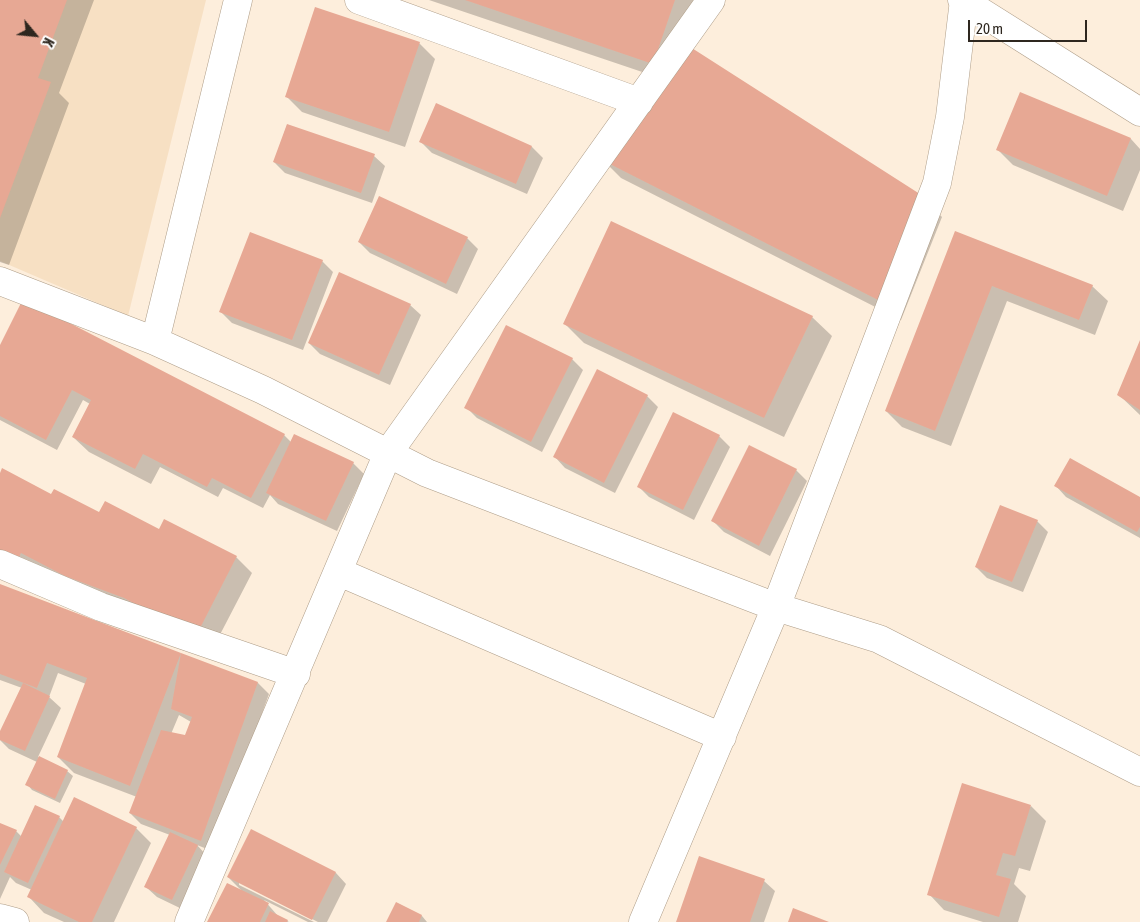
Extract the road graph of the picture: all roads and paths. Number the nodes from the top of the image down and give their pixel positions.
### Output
1 (238, 0) edge
2 (358, 0) edge
3 (711, 0) edge
4 (964, 0) edge
5 (639, 102) junction
6 (1140, 112) edge
7 (3, 289) edge
8 (155, 341) junction
9 (388, 453) junction
10 (0, 564) edge
11 (339, 572) junction
12 (776, 607) junction
13 (296, 674) junction
14 (722, 737) junction
15 (1140, 772) edge
16 (0, 918) edge
17 (15, 922) edge
18 (189, 922) edge
19 (643, 922) edge

1 - 8 street
2 - 5 street
3 - 5 street
4 - 6 street
4 - 12 street
5 - 9 street
7 - 8 street
8 - 9 street
9 - 11 street
9 - 12 street
10 - 13 street
11 - 13 street
11 - 14 street
12 - 14 street
12 - 15 street
13 - 18 street
14 - 19 street
16 - 17 street

